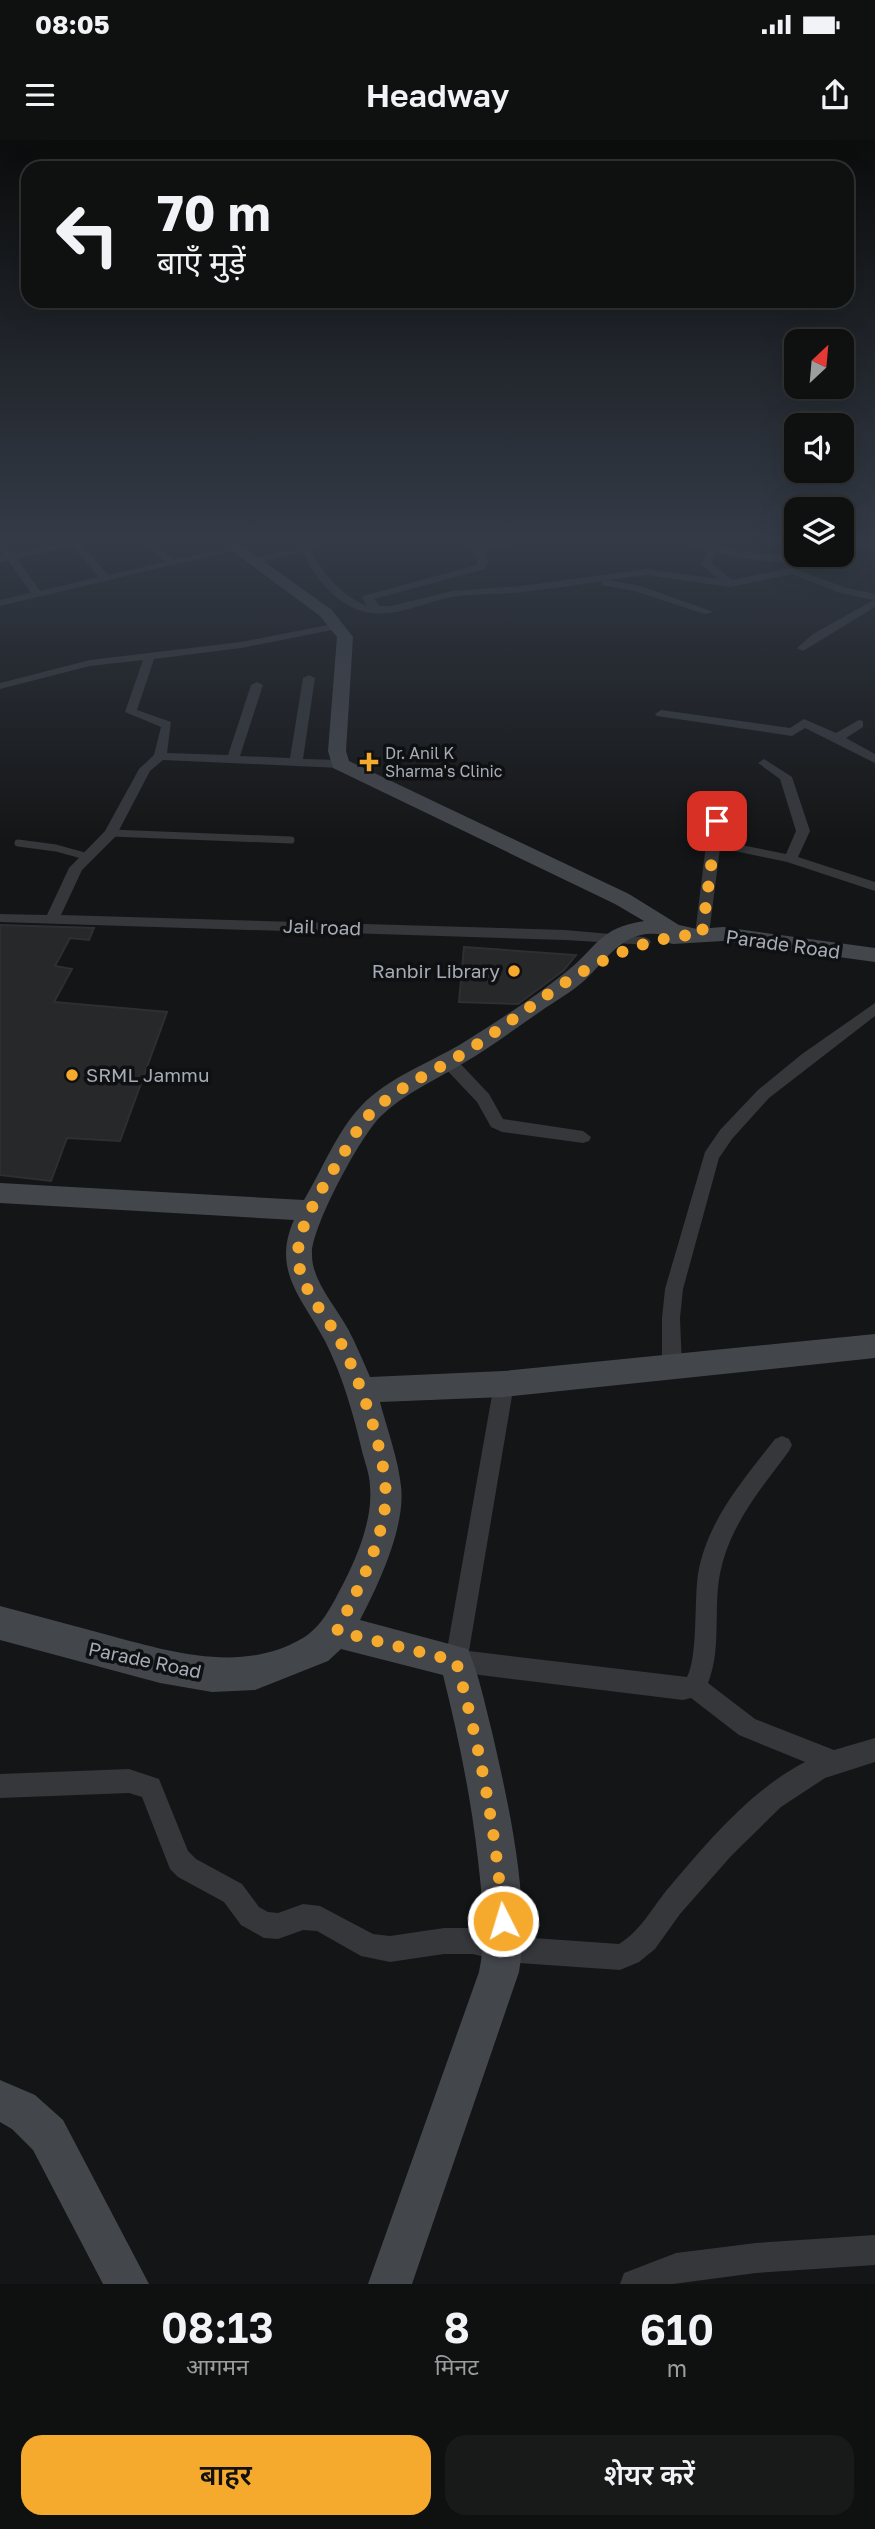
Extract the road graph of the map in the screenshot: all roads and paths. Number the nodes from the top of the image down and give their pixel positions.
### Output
1 (261, 641) edge
2 (345, 641) edge
3 (812, 641) edge
4 (803, 648) dead end
5 (150, 655) junction
6 (309, 678) dead end
7 (0, 685) edge
8 (257, 685) dead end
9 (661, 714) dead end
10 (859, 724) dead end
11 (836, 738) junction
12 (160, 756) junction
13 (233, 759) junction
14 (875, 759) edge
15 (296, 762) junction
16 (764, 763) dead end
17 (340, 764) junction
18 (723, 808) dead end
19 (111, 833) junction
20 (292, 840) dead end
21 (18, 843) dead end
22 (713, 843) junction
23 (85, 856) junction
24 (790, 859) junction
25 (875, 887) edge
26 (0, 918) edge
27 (53, 918) junction
28 (688, 932) junction
29 (614, 938) junction
30 (645, 942) junction
31 (875, 956) edge
32 (586, 967) junction
33 (875, 1009) edge
34 (448, 1061) junction
35 (583, 1137) dead end
36 (0, 1193) edge
37 (310, 1211) junction
38 (875, 1346) edge
39 (672, 1366) junction
40 (504, 1384) junction
41 (362, 1390) junction
42 (782, 1445) dead end
43 (0, 1623) edge
44 (337, 1631) junction
45 (456, 1661) junction
46 (694, 1686) junction
47 (875, 1750) edge
48 (836, 1763) junction
49 (0, 1786) edge
50 (505, 1949) junction
51 (0, 2101) edge
52 (875, 2250) edge
53 (127, 2284) edge
54 (390, 2284) edge
55 (635, 2284) edge

1 - 5 street
2 - 17 main road
3 - 4 street
5 - 7 street
5 - 12 street
6 - 15 street
8 - 13 street
9 - 11 street
10 - 11 street
11 - 14 street
12 - 13 street
12 - 19 street
13 - 15 street
15 - 17 street
16 - 24 street
17 - 28 main road
18 - 22 street
19 - 20 lane
19 - 23 street
21 - 23 lane
22 - 24 street
22 - 28 street
23 - 27 street
24 - 25 street
26 - 27 street, Jail road
27 - 29 street, Jail road
28 - 29 main road, Parade Road
28 - 30 main road, Parade Road
28 - 31 main road, Parade Road
29 - 30 street, Jail road
29 - 32 main road
30 - 32 main road, Parade Road
32 - 34 main road, Parade Road
33 - 39 street
34 - 35 street
34 - 37 main road, Parade Road
36 - 37 main road
37 - 41 main road, Parade Road
38 - 39 main road
39 - 40 main road
40 - 41 main road
40 - 45 street
41 - 44 main road, Parade Road
42 - 46 street
43 - 44 main road, Parade Road
44 - 45 main road
45 - 46 street
45 - 50 main road
46 - 48 street
47 - 48 street
48 - 50 street
49 - 50 street
50 - 54 main road
51 - 53 main road
52 - 55 street

